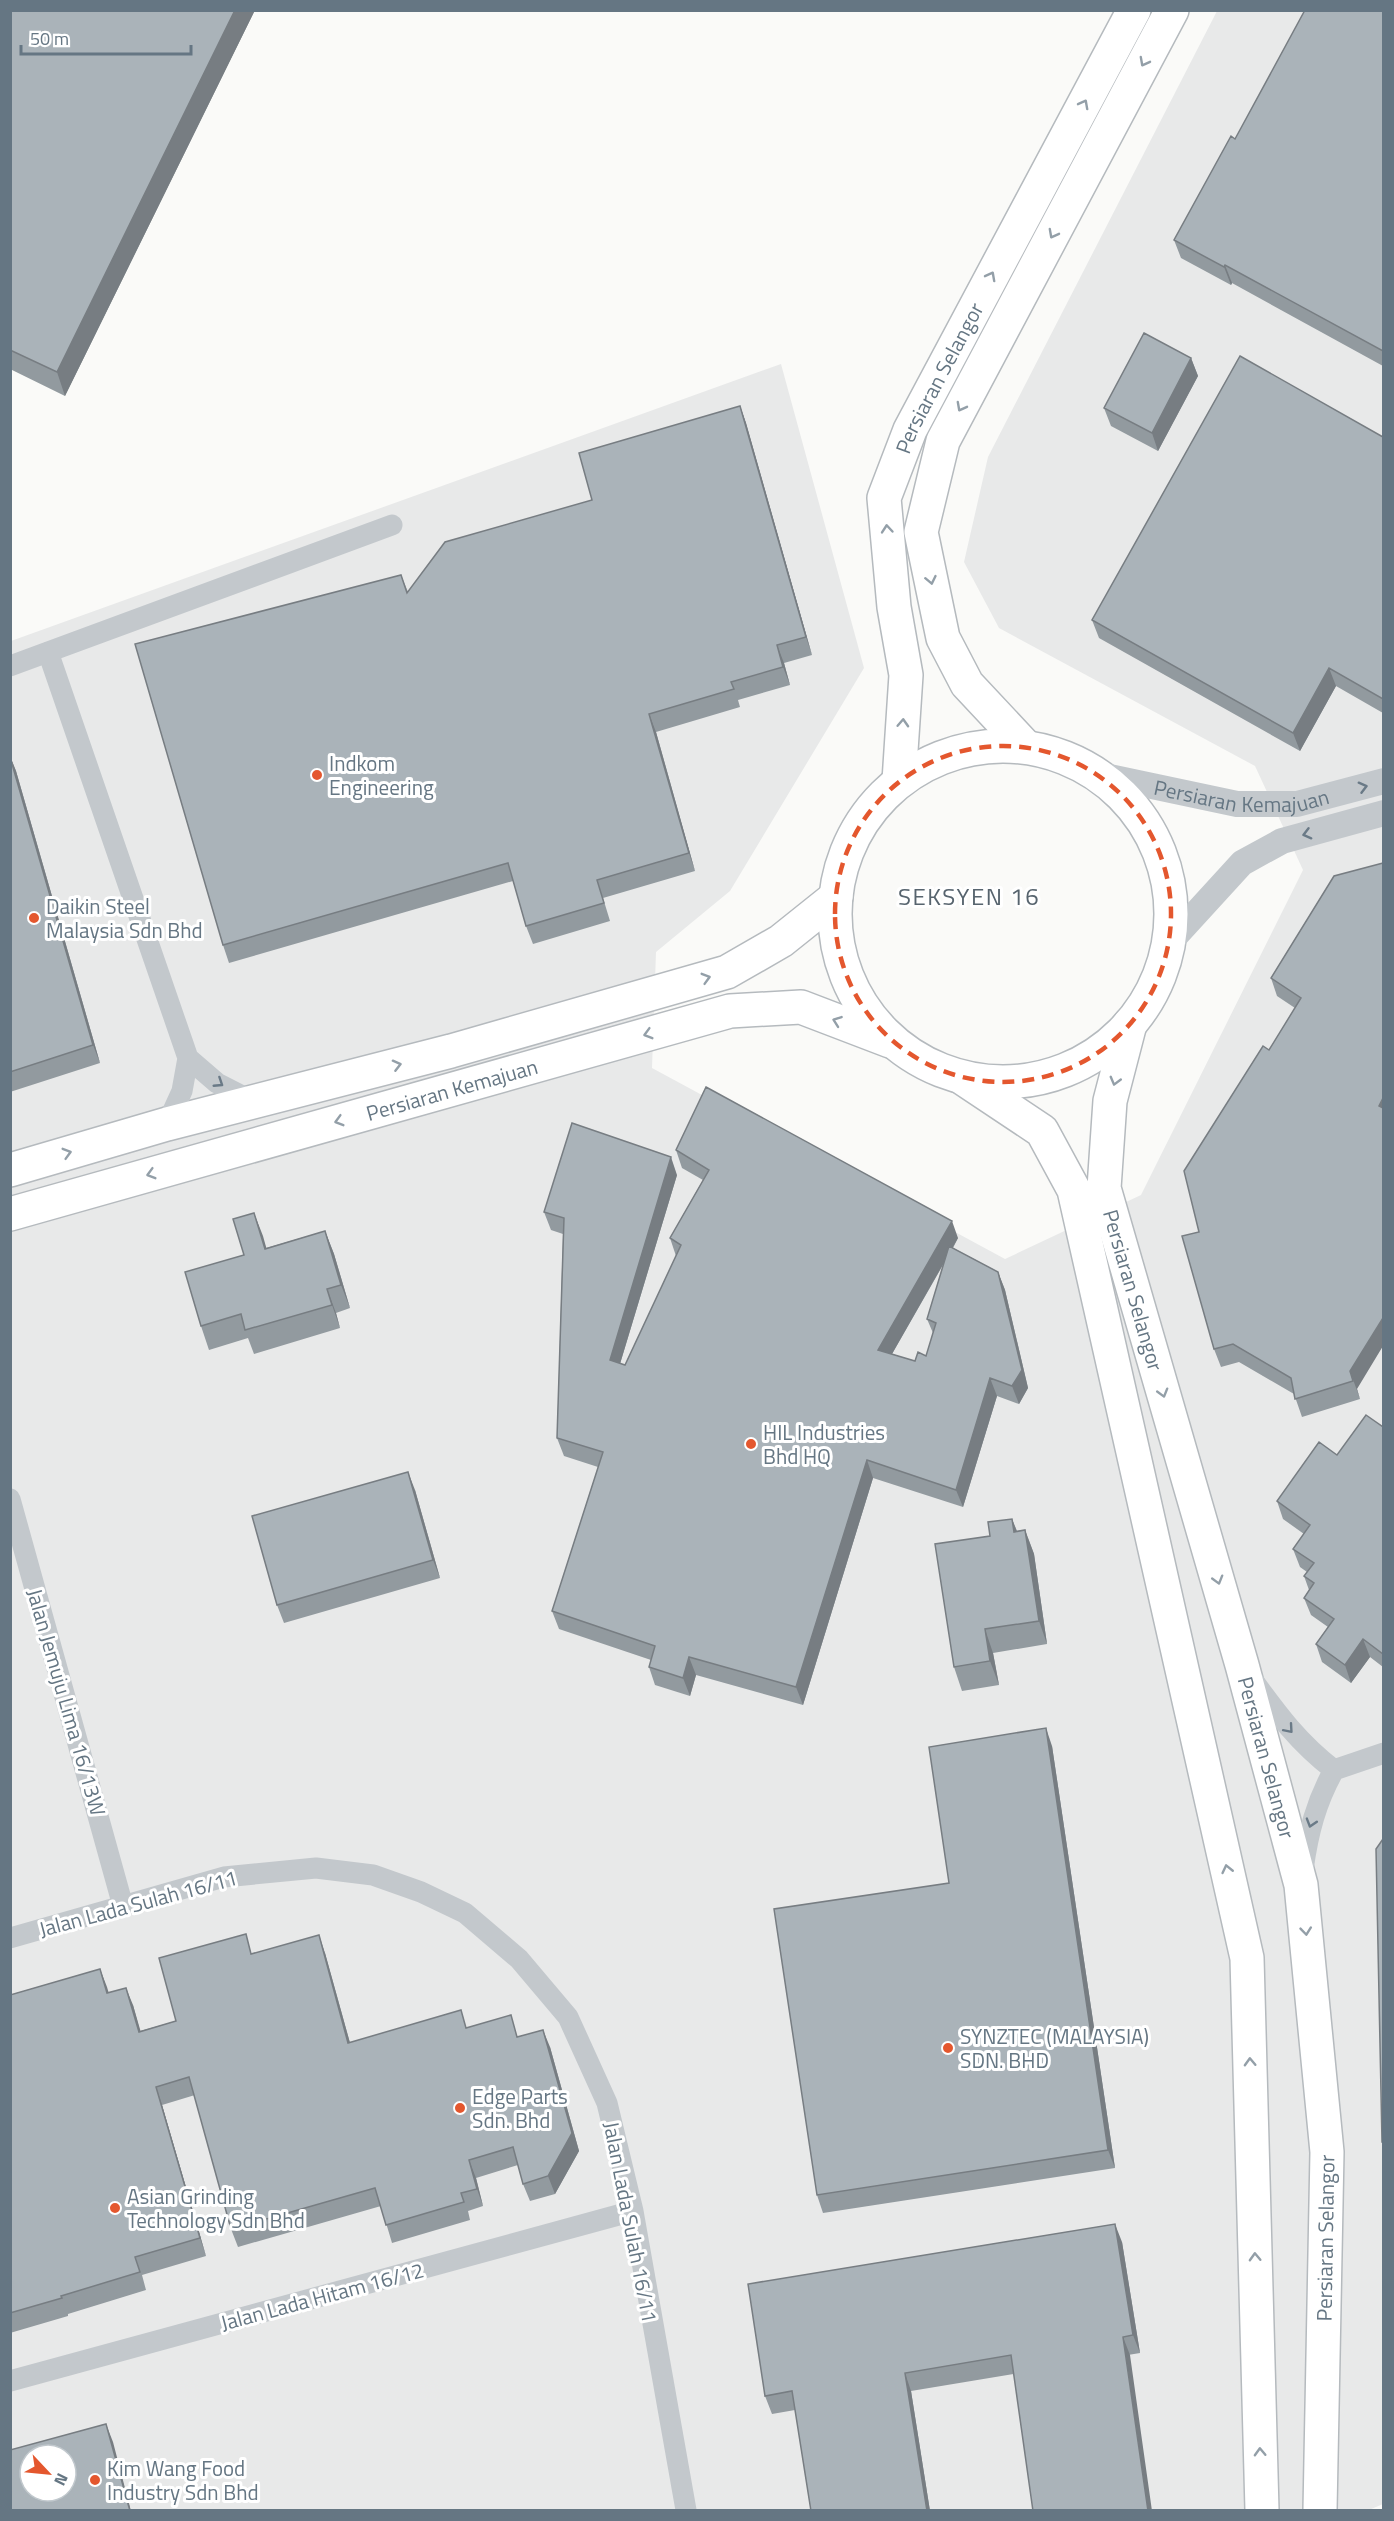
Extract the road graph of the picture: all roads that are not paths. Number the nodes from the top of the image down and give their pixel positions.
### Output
1 (1134, 10) edge
2 (1172, 10) edge
3 (393, 525) dead end
4 (48, 652) junction
5 (10, 666) edge
6 (1024, 746) junction
7 (1100, 775) junction
8 (899, 781) junction
9 (1383, 781) edge
10 (1383, 813) edge
11 (836, 897) junction
12 (1168, 944) junction
13 (1130, 1024) junction
14 (892, 1041) junction
15 (188, 1058) junction
16 (964, 1078) junction
17 (254, 1102) junction
18 (167, 1124) junction
19 (10, 1170) edge
20 (10, 1214) edge
21 (10, 1499) edge
22 (1242, 1665) junction
23 (1383, 1753) edge
24 (1334, 1770) junction
25 (1301, 1885) junction
26 (123, 1906) junction
27 (10, 1938) edge
28 (633, 2211) junction
29 (10, 2382) edge
30 (686, 2511) edge
31 (1262, 2511) edge
32 (1320, 2511) edge

8 -> 1 main road, Persiaran Selangor
2 -> 6 main road, Persiaran Selangor
3 - 4 street
4 - 5 street
4 - 15 street
6 - 7 main road
6 - 8 main road
7 -> 9 street, Persiaran Kemajuan
7 - 12 main road
8 - 11 main road
10 -> 12 street, Persiaran Kemajuan
11 - 14 main road
17 -> 11 main road, Persiaran Kemajuan
12 - 13 main road
13 - 16 main road
13 -> 22 main road, Persiaran Selangor
14 - 16 main road
14 -> 20 main road, Persiaran Kemajuan
15 -> 17 street
15 - 18 street
31 -> 16 main road, Persiaran Selangor
17 - 18 main road, Persiaran Kemajuan
19 -> 18 main road, Persiaran Kemajuan
21 - 26 street, Jalan Jemuju Lima 16/13W
22 -> 24 street
22 - 25 main road, Persiaran Selangor
23 - 24 street
24 -> 25 street
25 -> 32 main road, Persiaran Selangor
26 - 27 street, Jalan Lada Sulah 16/11
26 - 28 street, Jalan Lada Sulah 16/11
28 - 29 street, Jalan Lada Hitam 16/12
28 - 30 street, Jalan Lada Sulah 16/11

